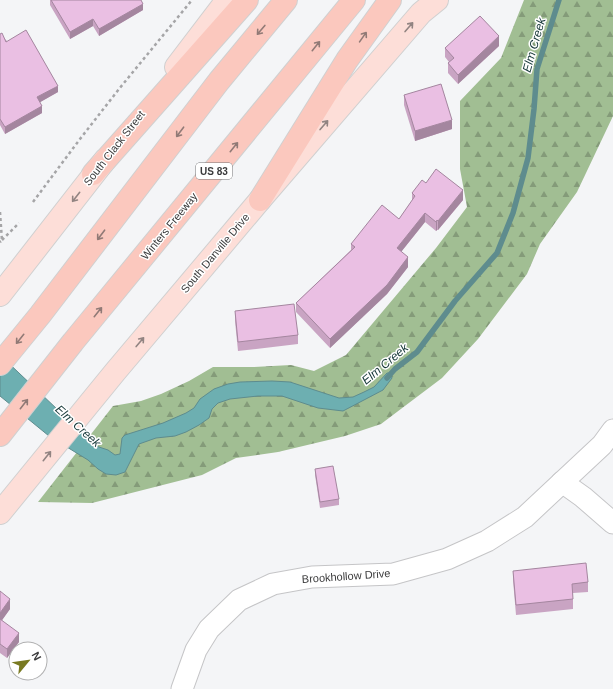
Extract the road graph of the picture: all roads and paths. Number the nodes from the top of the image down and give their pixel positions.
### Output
1 (192, 0) edge
2 (227, 0) edge
3 (247, 0) edge
4 (286, 0) edge
5 (354, 0) edge
6 (390, 0) edge
7 (437, 0) edge
8 (94, 174) junction
9 (260, 200) junction
10 (33, 202) dead end
11 (0, 212) edge
12 (18, 223) dead end
13 (0, 242) edge
14 (4, 290) edge
15 (0, 364) edge
16 (613, 430) edge
17 (0, 435) edge
18 (562, 482) junction
19 (0, 513) edge
20 (613, 523) edge
21 (182, 689) edge

1 - 10 path
2 - 8 main road, South Clack Street
3 - 8 highway
4 -> 15 highway
17 -> 5 highway, Winters Freeway / US 83
9 -> 6 highway
9 -> 7 main road, South Danville Drive
8 -> 14 main road, South Clack Street
19 -> 9 main road, South Danville Drive
11 - 13 path
12 - 13 path
16 - 18 street, Brookhollow Drive
18 - 20 street
18 - 21 street, Brookhollow Drive

